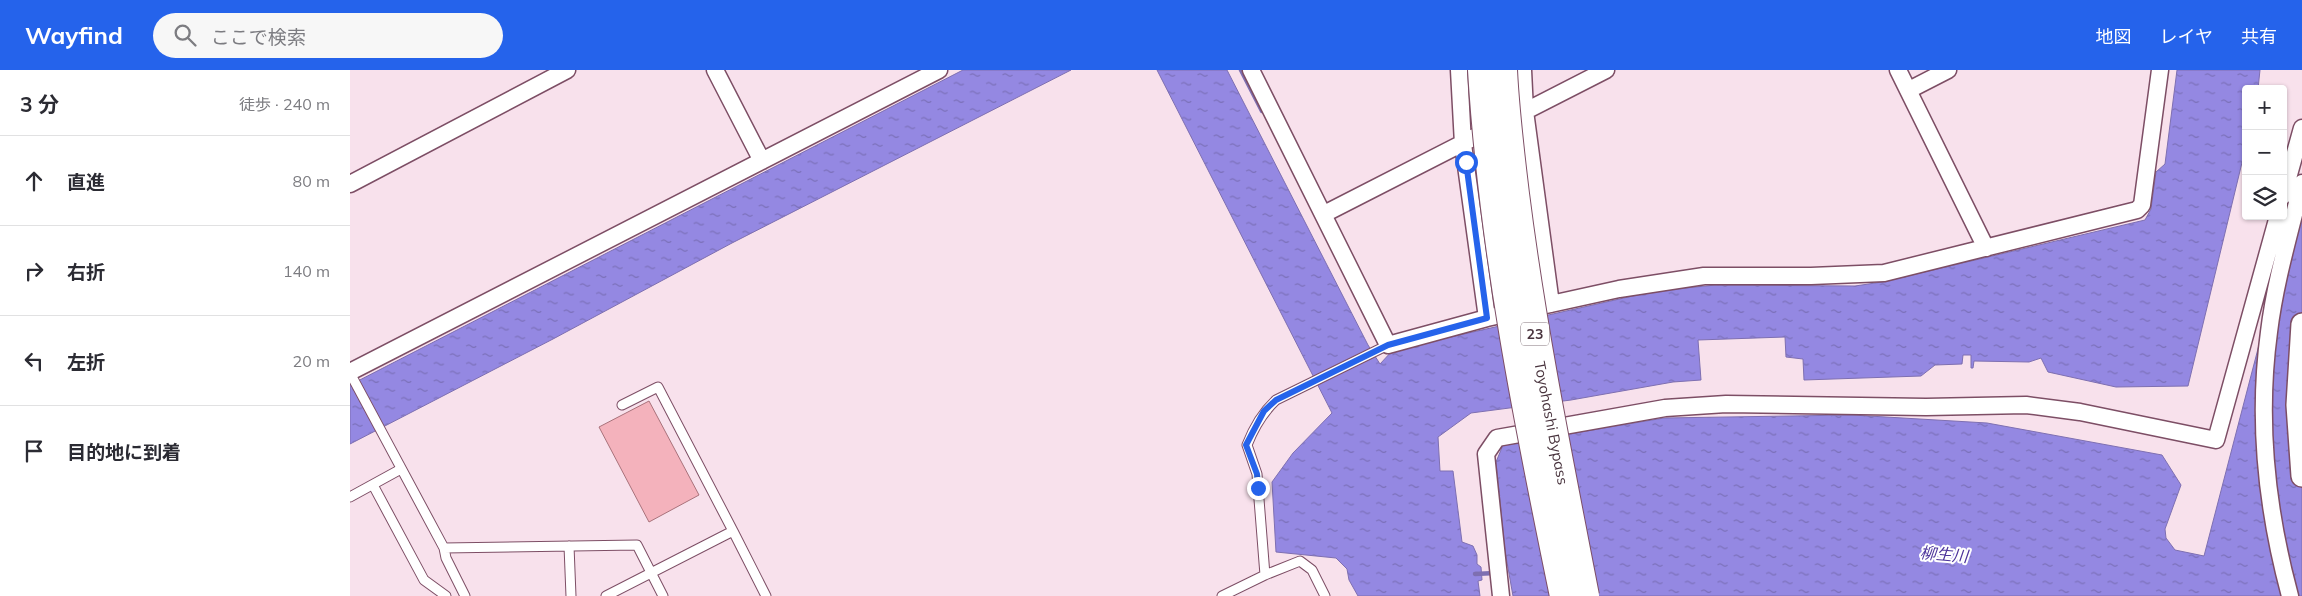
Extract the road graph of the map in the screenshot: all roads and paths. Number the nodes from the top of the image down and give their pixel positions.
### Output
1 (566, 70) edge
2 (715, 70) edge
3 (939, 70) edge
4 (1252, 70) edge
5 (1458, 70) edge
6 (1482, 70) edge
7 (1502, 70) edge
8 (1523, 70) edge
9 (1606, 70) edge
10 (1898, 70) edge
11 (1948, 70) edge
12 (2160, 70) edge
13 (1909, 90) junction
14 (1525, 111) junction
15 (2302, 128) edge
16 (1463, 144) junction
17 (762, 161) junction
18 (2287, 182) edge
19 (2302, 183) edge
20 (350, 184) edge
21 (1324, 214) junction
22 (2277, 220) edge
23 (1986, 248) junction
24 (1551, 304) junction
25 (1487, 318) junction
26 (2302, 324) edge
27 (1387, 345) junction
28 (352, 375) edge
29 (622, 405) dead end
30 (401, 468) junction
31 (2302, 476) edge
32 (373, 485) junction
33 (350, 497) edge
34 (733, 531) junction
35 (569, 546) junction
36 (444, 548) junction
37 (651, 572) junction
38 (1265, 575) junction
39 (1500, 589) edge
40 (446, 596) edge
41 (465, 596) edge
42 (570, 596) edge
43 (606, 596) edge
44 (663, 596) edge
45 (766, 596) edge
46 (1222, 596) edge
47 (1325, 596) edge
48 (1564, 596) edge
49 (1585, 596) edge
50 (2290, 596) edge

1 - 20 street
2 - 17 street
3 - 17 street
4 - 21 street
5 - 16 street
6 - 48 highway, Toyohashi Bypass / 23, bridge
7 - 49 highway, Toyohashi Bypass / 23, bridge
8 - 14 street
9 - 14 street
10 - 13 street
11 - 13 street
12 - 23 street
13 - 23 street
14 - 16 street
14 - 24 street
15 - 18 street
16 - 21 street
16 - 25 street
17 - 28 street
19 - 50 street
21 - 27 street
22 - 39 street
23 - 24 street
24 - 25 street
25 - 27 street
26 - 31 street
27 - 38 lane
28 - 30 lane
29 - 34 lane
30 - 32 lane
30 - 36 lane
32 - 33 lane
32 - 40 lane
34 - 37 lane
34 - 45 lane
35 - 36 lane
35 - 37 lane
35 - 42 lane
36 - 41 lane
37 - 43 lane
37 - 44 lane
38 - 46 lane
38 - 47 lane

